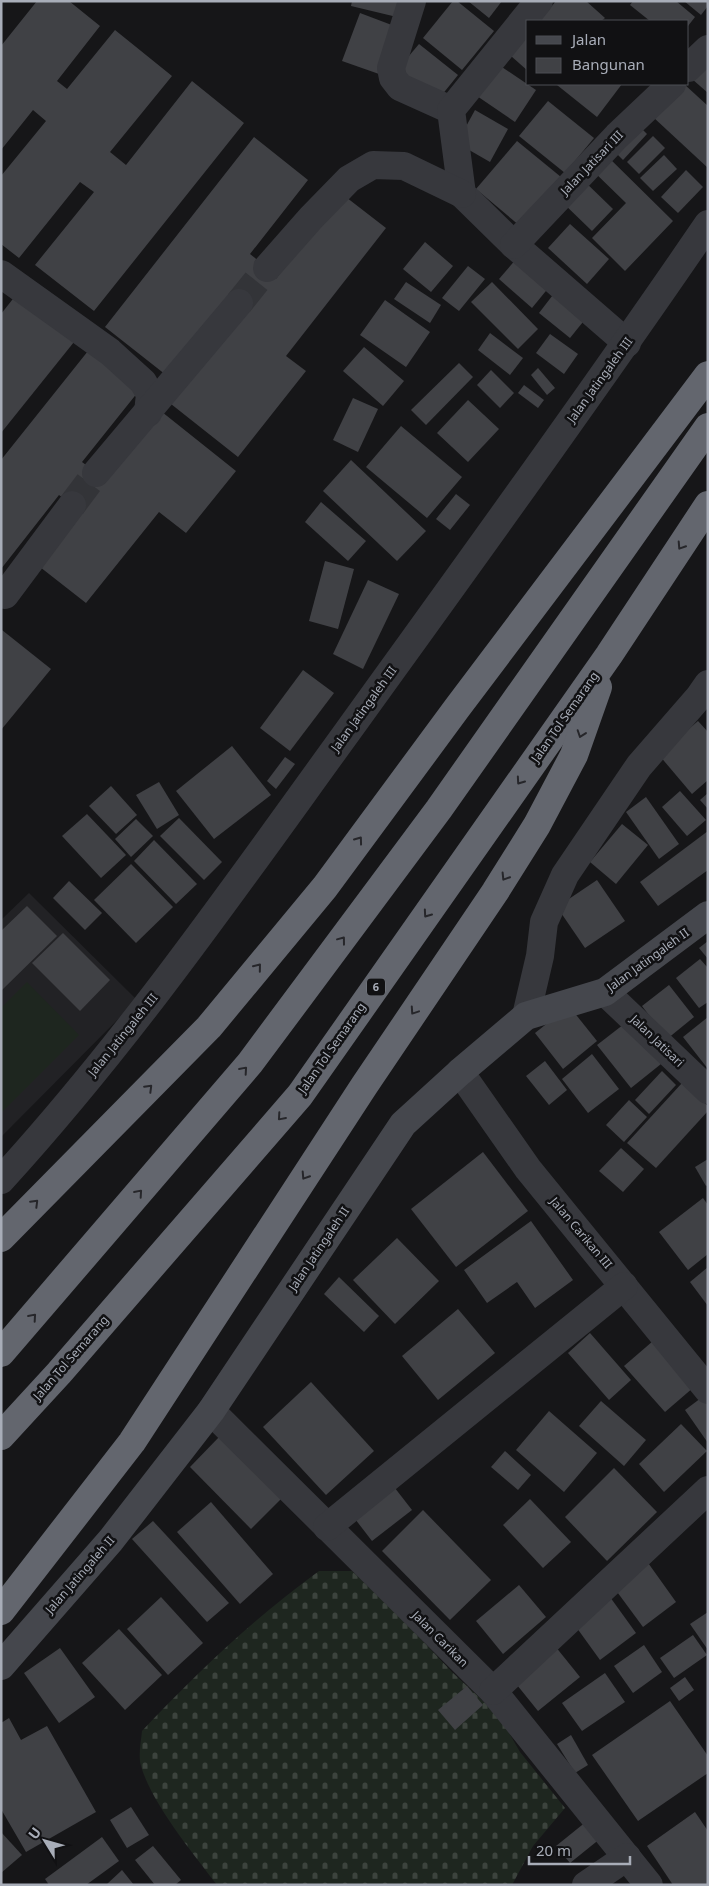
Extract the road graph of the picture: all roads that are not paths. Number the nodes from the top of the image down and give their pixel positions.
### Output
1 (412, 1) edge
2 (540, 1) edge
3 (708, 49) edge
4 (689, 67) edge
5 (671, 85) edge
6 (451, 110) junction
7 (462, 194) junction
8 (708, 224) edge
9 (514, 245) junction
10 (267, 268) tunnel mouth
11 (6, 288) edge
12 (239, 303) tunnel mouth
13 (627, 343) junction
14 (708, 375) edge
15 (148, 413) junction
16 (708, 427) edge
17 (96, 473) tunnel mouth
18 (72, 505) tunnel mouth
19 (708, 505) edge
20 (2, 596) edge
21 (609, 655) junction
22 (708, 684) edge
23 (708, 915) edge
24 (605, 992) junction
25 (526, 1016) junction
26 (460, 1072) junction
27 (708, 1090) edge
28 (1, 1180) edge
29 (1, 1238) edge
30 (624, 1286) junction
31 (1, 1354) edge
32 (708, 1390) edge
33 (210, 1411) junction
34 (1, 1436) edge
35 (708, 1490) edge
36 (326, 1527) junction
37 (1, 1611) edge
38 (1, 1666) edge
39 (493, 1691) junction
40 (627, 1857) junction
41 (586, 1885) edge
42 (649, 1885) edge

1 - 6 street
2 - 6 street
3 - 4 street
5 - 9 street, Jalan Jatisari III
6 - 7 street
7 - 9 street
7 - 10 street
8 - 13 street, Jalan Jatingaleh III
9 - 13 street
11 - 15 street
12 - 15 street
13 - 28 street, Jalan Jatingaleh III
29 -> 14 highway
15 - 17 street
31 -> 16 highway
18 - 20 street
19 -> 21 highway, Jalan Tol Semarang / 6
21 -> 34 highway, Jalan Tol Semarang / 6
21 -> 37 highway
22 - 25 street
23 - 24 street, Jalan Jatingaleh II
24 - 25 street, Jalan Jatingaleh II
24 - 27 street, Jalan Jatisari
25 - 26 street, Jalan Jatingaleh II
26 - 30 street, Jalan Carikan III
26 - 33 street, Jalan Jatingaleh II
30 - 32 street, Jalan Carikan III
30 - 36 street
33 - 36 street, Jalan Carikan
33 - 38 street, Jalan Jatingaleh II
35 - 39 street
36 - 39 street, Jalan Carikan
39 - 40 street, Jalan Carikan
40 - 41 street
40 - 42 street, Jalan Carikan

